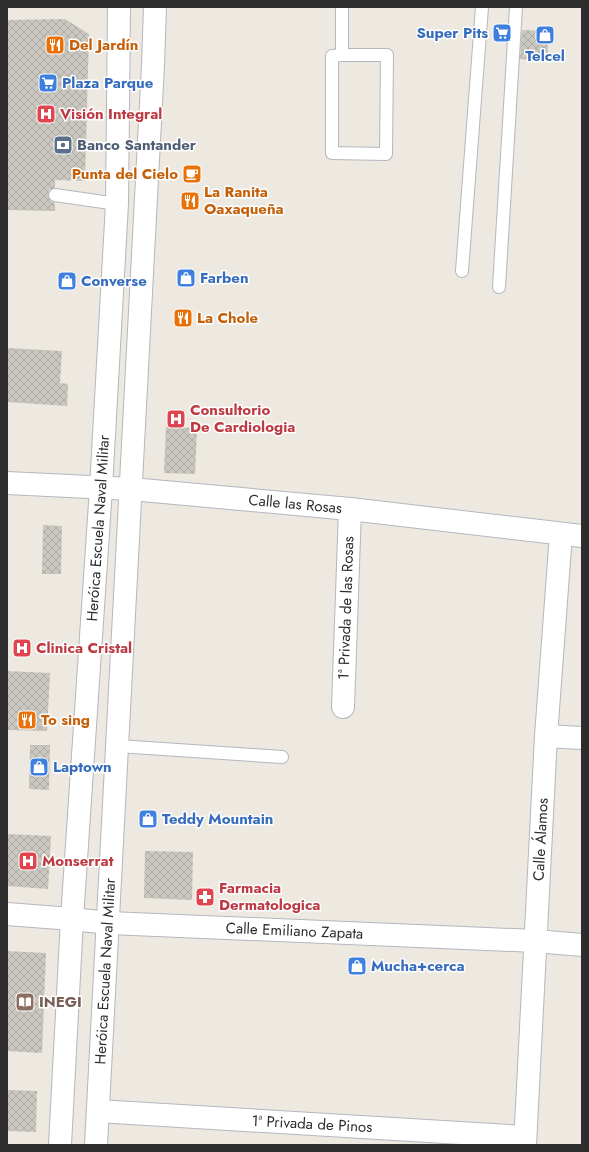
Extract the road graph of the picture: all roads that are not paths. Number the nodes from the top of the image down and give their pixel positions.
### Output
1 (119, 7) edge
2 (155, 7) edge
3 (342, 7) edge
4 (482, 7) edge
5 (516, 7) edge
6 (342, 55) junction
7 (462, 271) dead end
8 (500, 288) dead end
9 (7, 483) edge
10 (101, 488) junction
11 (131, 488) junction
12 (350, 509) junction
13 (561, 534) junction
14 (582, 536) edge
15 (343, 707) dead end
16 (546, 736) junction
17 (582, 738) edge
18 (118, 746) junction
19 (282, 757) dead end
20 (7, 914) edge
21 (72, 919) junction
22 (108, 923) junction
23 (536, 941) junction
24 (582, 945) edge
25 (98, 1111) junction
26 (525, 1141) edge
27 (60, 1145) edge
28 (96, 1145) edge

1 - 10 street, Heróica Escuela Naval Militar
2 - 11 street, Heróica Escuela Naval Militar
3 - 6 lane
4 - 7 lane
5 - 8 lane
6 - 6 lane
9 - 10 street, Calle las Rosas
10 - 11 street, Calle las Rosas
10 - 21 street, Heróica Escuela Naval Militar
11 - 12 street, Calle las Rosas
11 - 18 street, Heróica Escuela Naval Militar
12 - 13 street, Calle las Rosas
12 - 15 street, 1ª Privada de las Rosas
13 - 14 street, Calle las Rosas
13 - 16 street, Calle Álamos
16 - 17 street
16 - 23 street, Calle Álamos
18 - 19 lane
18 - 22 street, Heróica Escuela Naval Militar
20 - 21 street, Calle Emiliano Zapata
21 - 22 street, Calle Emiliano Zapata
21 - 27 street, Heróica Escuela Naval Militar
22 - 23 street, Calle Emiliano Zapata
22 - 25 street, Heróica Escuela Naval Militar
23 - 24 street, Calle Emiliano Zapata
23 - 26 street, Calle Álamos
25 - 26 street, 1ª Privada de Pinos
25 - 28 street, Heróica Escuela Naval Militar

